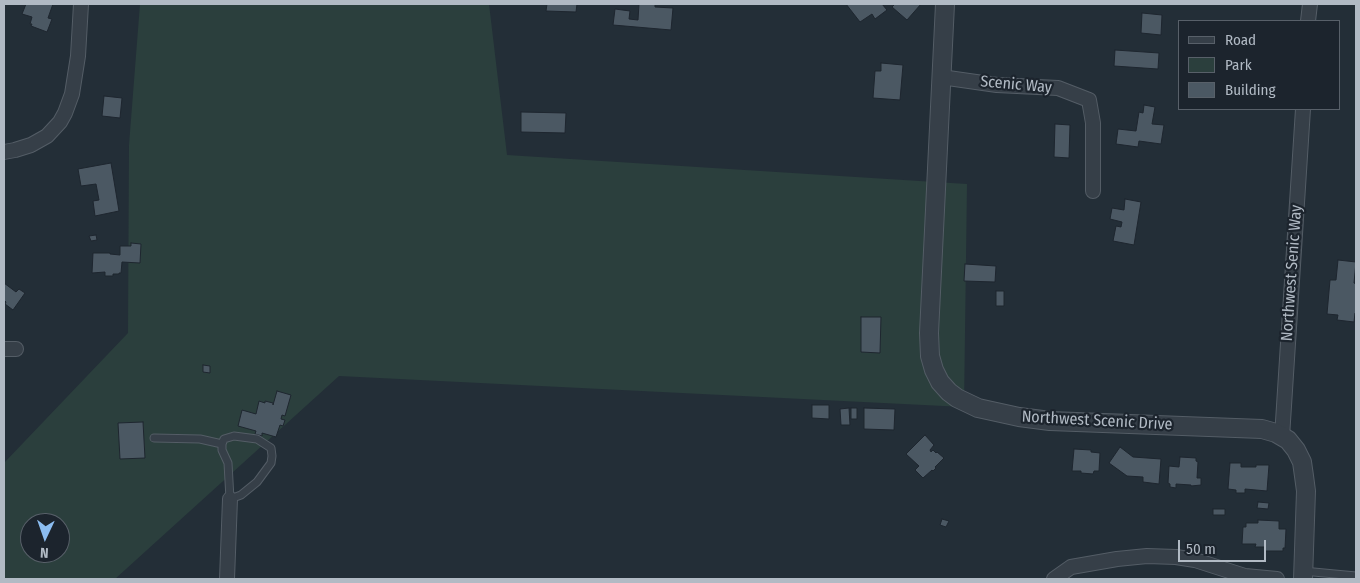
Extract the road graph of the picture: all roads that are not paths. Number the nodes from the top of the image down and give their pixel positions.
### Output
1 (81, 4) edge
2 (945, 4) edge
3 (1310, 4) edge
4 (1308, 20) edge
5 (941, 77) junction
6 (1303, 110) edge
7 (4, 152) edge
8 (1093, 191) dead end
9 (1282, 436) junction
10 (154, 438) dead end
11 (222, 444) junction
12 (230, 500) junction
13 (1303, 575) edge
14 (1356, 576) edge
15 (227, 579) edge
16 (1054, 579) edge
17 (1278, 579) edge

1 - 7 street
2 - 5 street, Northwest Scenic Drive
3 - 4 street
5 - 8 street, Scenic Way
5 - 9 street, Northwest Scenic Drive
6 - 9 street, Northwest Senic Way
9 - 13 street
10 - 11 lane
11 - 12 lane
11 - 12 lane
12 - 15 street
13 - 14 lane
16 - 17 street

